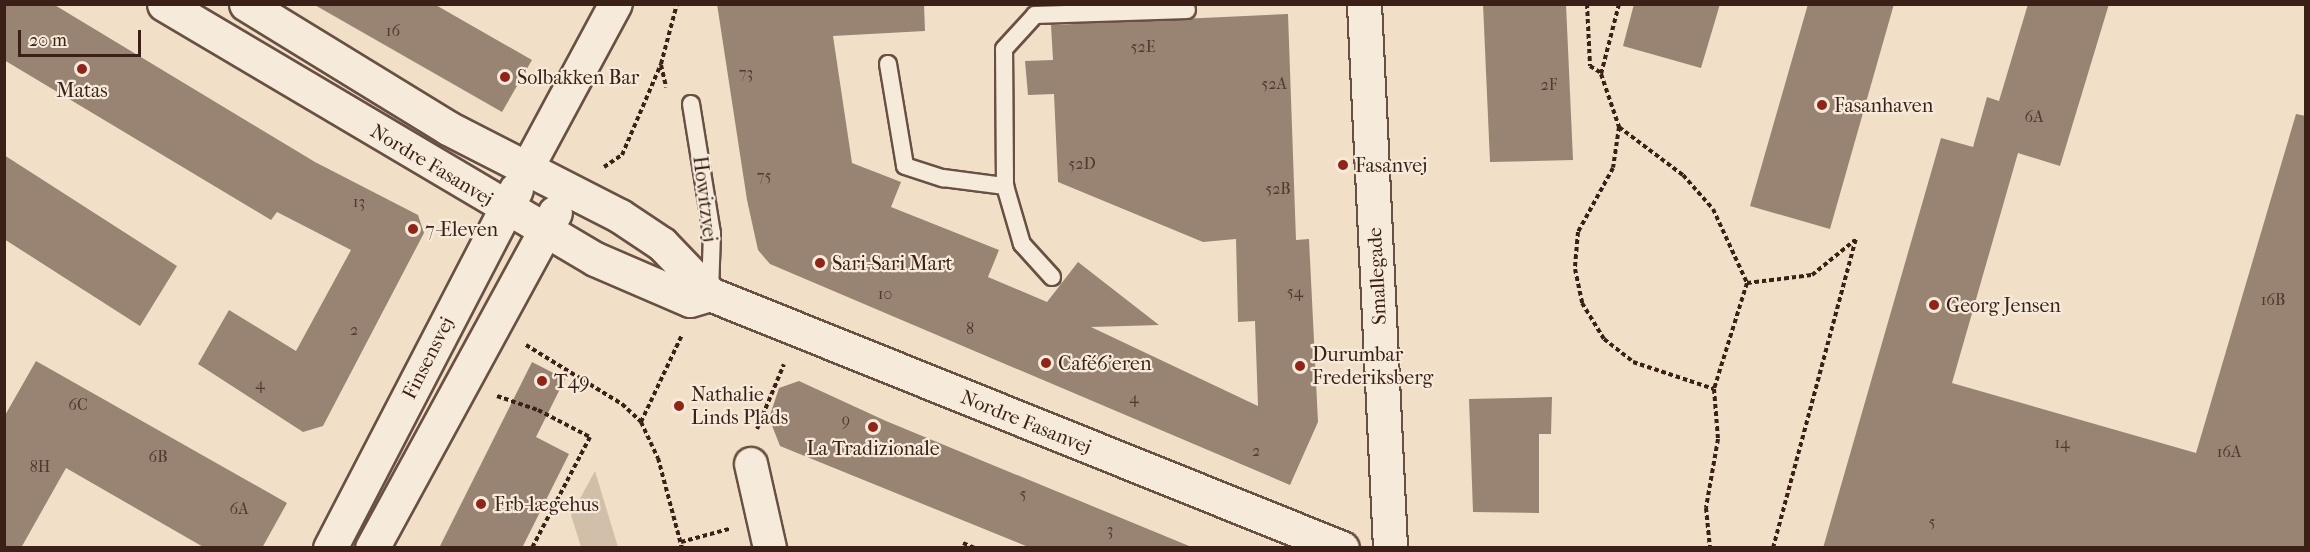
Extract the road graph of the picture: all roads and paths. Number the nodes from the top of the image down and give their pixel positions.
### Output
1 (164, 4) edge
2 (246, 4) edge
3 (616, 4) edge
4 (677, 4) edge
5 (1364, 4) edge
6 (1587, 4) edge
7 (1620, 4) edge
8 (1187, 10) dead end
9 (888, 63) dead end
10 (1601, 74) junction
11 (691, 104) dead end
12 (1619, 127) junction
13 (527, 169) junction
14 (1005, 186) junction
15 (568, 190) junction
16 (506, 208) junction
17 (545, 230) junction
18 (1052, 277) dead end
19 (1747, 283) junction
20 (700, 297) junction
21 (492, 325) junction
22 (801, 333) junction
23 (462, 383) junction
24 (1714, 389) junction
25 (641, 422) junction
26 (751, 464) joint
27 (354, 503) junction
28 (766, 534) edge
29 (378, 537) edge
30 (681, 542) junction
31 (963, 543) dead end
32 (330, 548) edge
33 (532, 548) edge
34 (682, 548) edge
35 (975, 548) edge
36 (1342, 548) edge
37 (1390, 548) edge
38 (1710, 548) edge
39 (1773, 548) edge

1 - 16 street, Nordre Fasanvej
2 - 13 street, Nordre Fasanvej
3 - 13 street
4 - 15 path
5 - 37 street, Smallegade
6 - 10 path
7 - 10 path
8 - 14 lane
9 - 14 lane
10 - 12 path
11 - 20 lane, Howitzvej
12 - 19 path
12 - 24 path
13 - 15 street, Nordre Fasanvej
13 - 16 street, Finsensvej
14 - 18 lane
15 - 17 street, Finsensvej
15 - 20 street, Nordre Fasanvej
16 - 17 street, Nordre Fasanvej
16 - 27 street, Finsensvej
17 - 20 street, Nordre Fasanvej
17 - 21 street, Finsensvej
19 - 24 path
19 - 39 path
20 - 22 street, Nordre Fasanvej
20 - 25 path
21 - 23 street, Finsensvej
21 - 25 path
22 - 26 path
22 - 36 street, Nordre Fasanvej
23 - 29 street, Finsensvej
23 - 33 path
24 - 38 path
25 - 30 path
26 - 28 street
27 - 29 street
27 - 32 street, Finsensvej
28 - 30 path
30 - 34 path
31 - 35 path

